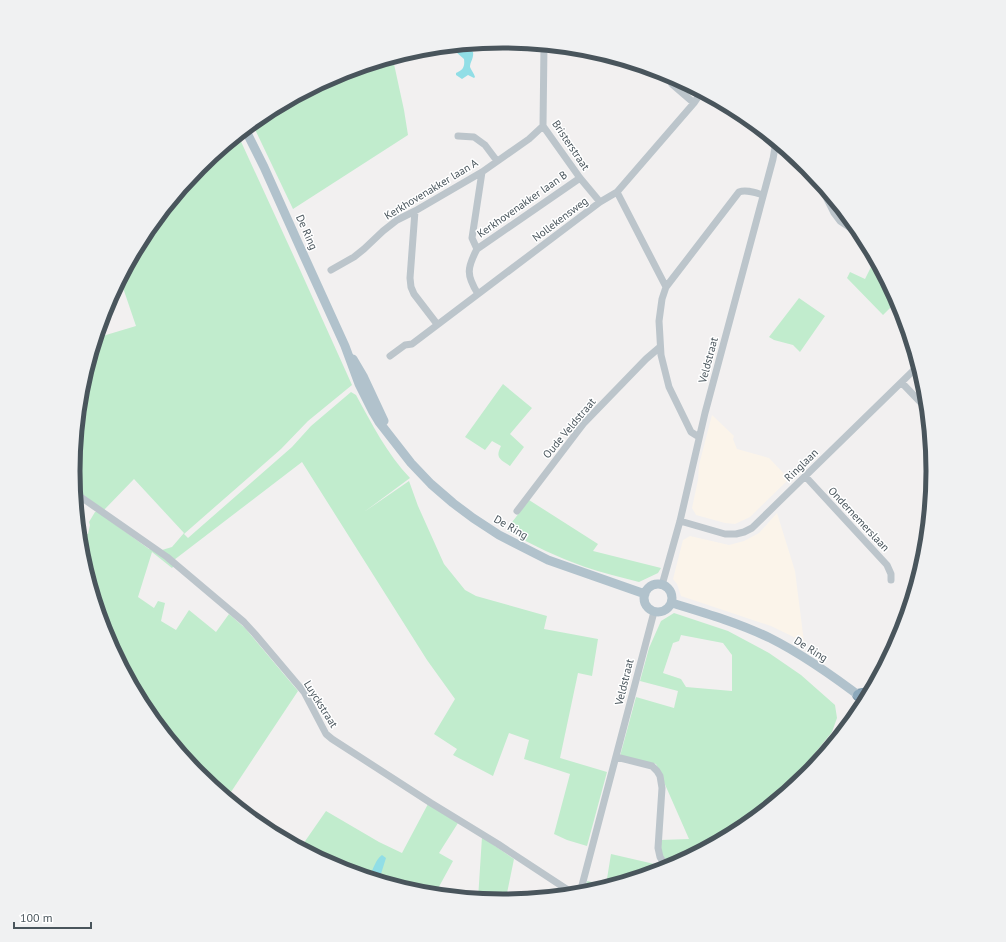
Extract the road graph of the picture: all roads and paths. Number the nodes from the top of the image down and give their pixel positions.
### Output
1 (544, 50) edge
2 (671, 83) edge
3 (698, 96) edge
4 (694, 103) junction
5 (543, 126) junction
6 (247, 134) edge
7 (458, 136) dead end
8 (775, 147) edge
9 (497, 161) junction
10 (482, 172) junction
11 (580, 178) junction
12 (616, 192) junction
13 (763, 195) junction
14 (827, 199) edge
15 (600, 202) junction
16 (415, 211) junction
17 (848, 226) edge
18 (478, 249) junction
19 (331, 270) dead end
20 (666, 287) junction
21 (478, 294) junction
22 (437, 324) junction
23 (660, 347) junction
24 (390, 356) dead end
25 (914, 370) edge
26 (902, 383) junction
27 (920, 402) edge
28 (699, 437) junction
29 (805, 476) junction
30 (81, 497) edge
31 (516, 511) dead end
32 (680, 521) junction
33 (891, 580) dead end
34 (662, 585) junction
35 (644, 594) junction
36 (672, 602) junction
37 (654, 612) junction
38 (861, 697) edge
39 (616, 757) junction
40 (664, 863) edge
41 (563, 887) joint
42 (582, 887) edge
43 (566, 889) edge

1 - 5 street, Bristerstraat
2 - 4 street
3 - 4 street, Nollekensweg
4 - 12 street, Nollekensweg
5 - 9 street, Kerkhovenakker laan A
5 - 11 street, Bristerstraat
6 - 35 main road, De Ring
7 - 9 street
8 - 13 street, Veldstraat
9 - 10 street, Kerkhovenakker laan A
10 - 16 street, Kerkhovenakker laan A
10 - 18 street
11 - 15 street, Bristerstraat
11 - 18 street, Kerkhovenakker laan B
12 - 15 street, Nollekensweg
12 - 20 street
13 - 20 street
13 - 28 street, Veldstraat
14 - 17 street
15 - 21 street, Nollekensweg
16 - 19 street, Kerkhovenakker laan A
16 - 22 street
18 - 21 street
20 - 23 street
21 - 22 street, Nollekensweg
22 - 24 street, Nollekensweg
23 - 28 street
23 - 31 street, Oude Veldstraat
25 - 26 street, Ringlaan
26 - 27 street
26 - 29 street, Ringlaan
28 - 32 street, Veldstraat
29 - 32 street, Ringlaan
29 - 33 street, Ondernemerslaan
30 - 41 street, Luyckstraat
32 - 34 street, Veldstraat
34 - 35 main road
34 - 36 main road
35 - 37 main road
36 - 37 main road
36 - 38 main road, De Ring
37 - 39 street, Veldstraat
39 - 40 street
39 - 42 street, Veldstraat
41 - 43 street, Luyckstraat

